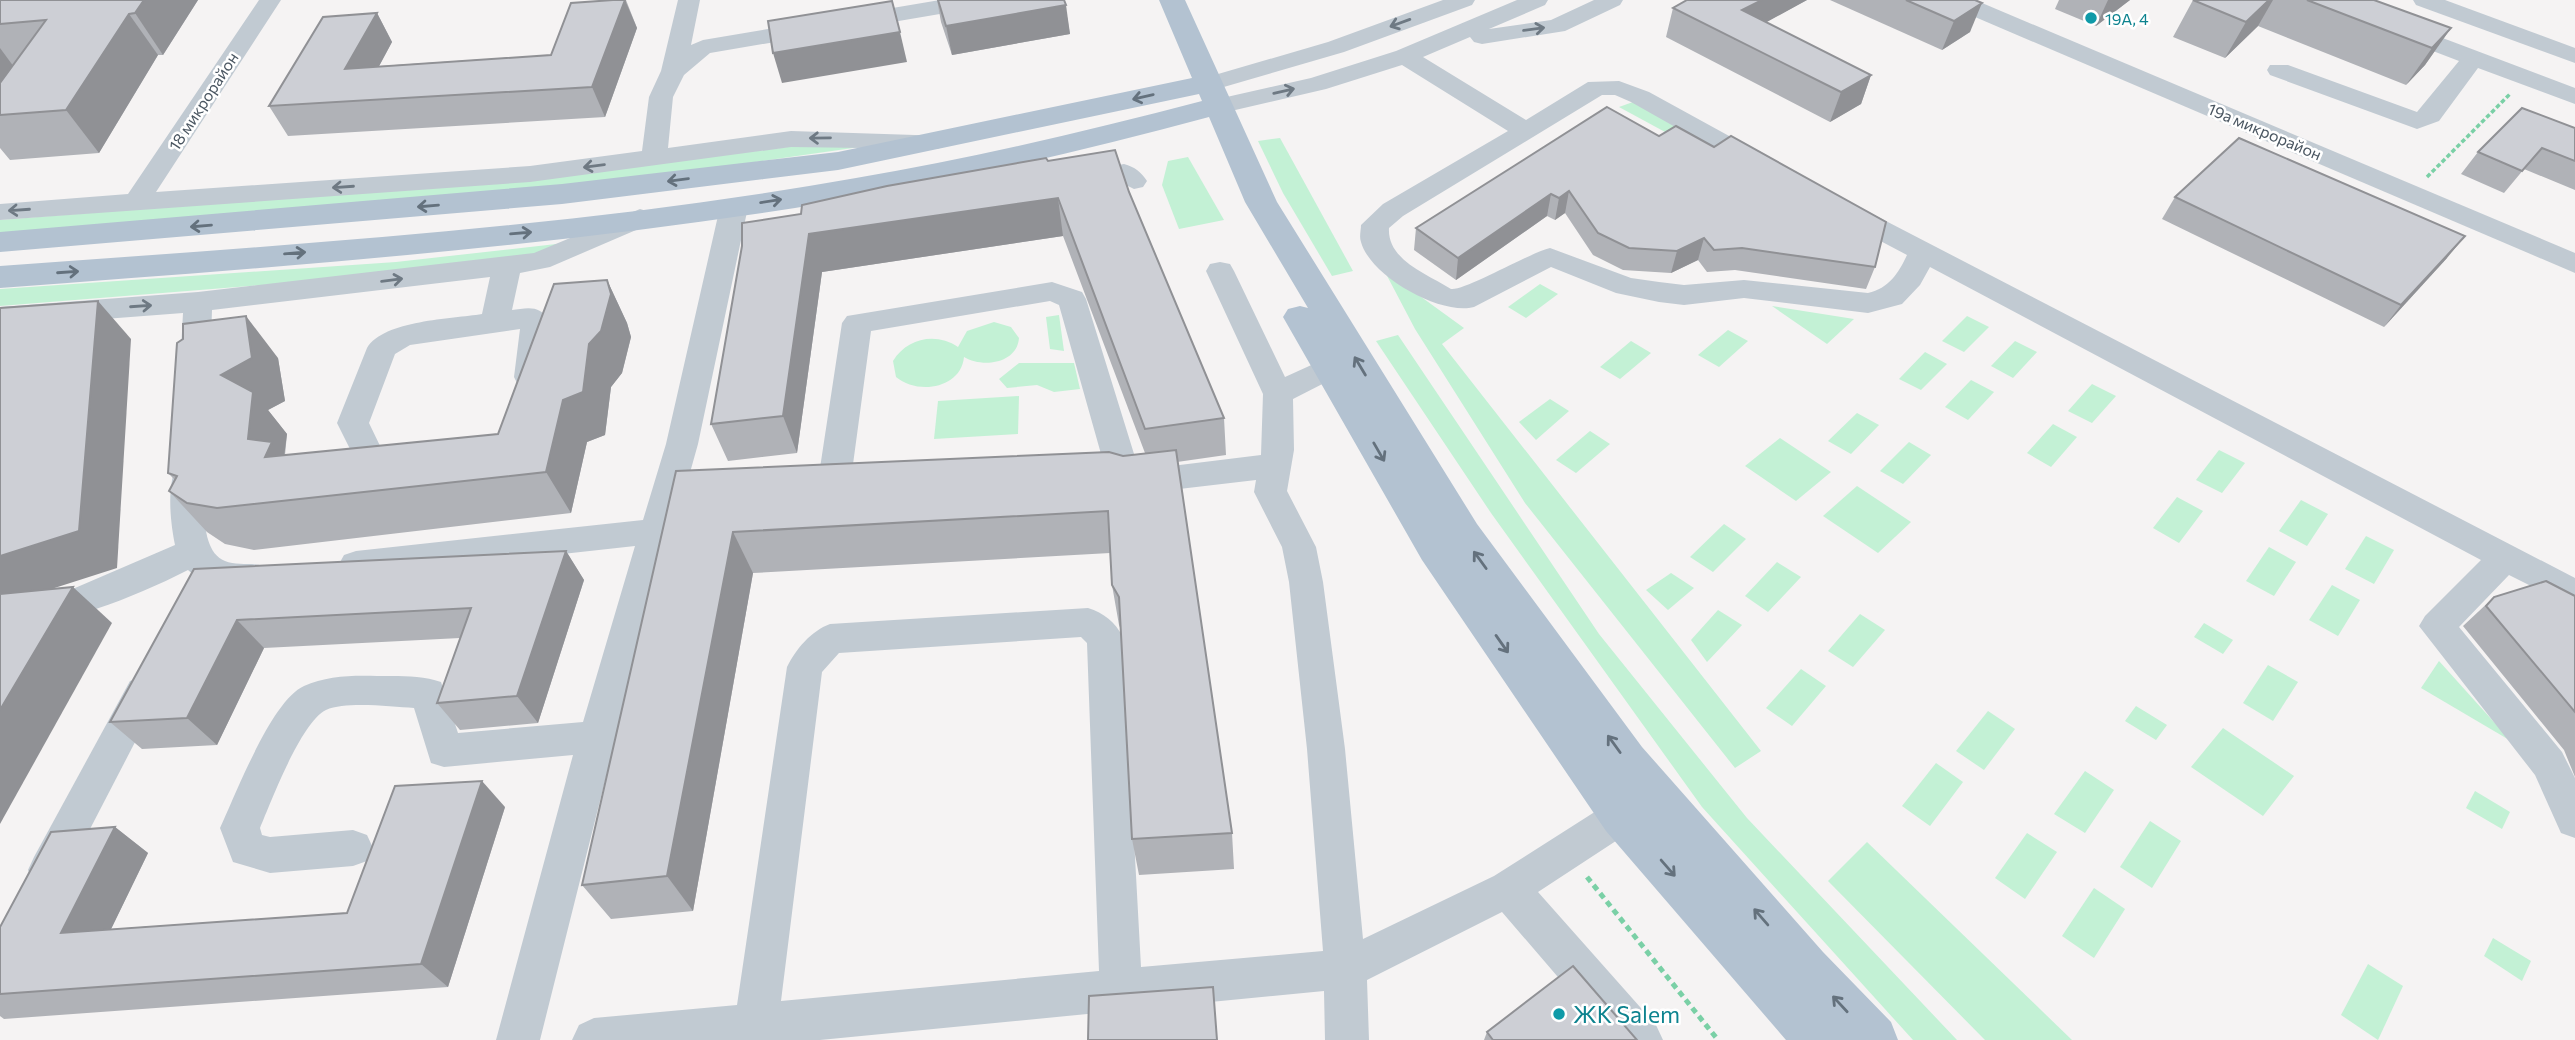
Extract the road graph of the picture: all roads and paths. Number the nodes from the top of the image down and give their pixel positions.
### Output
1 (270, 0) edge
2 (689, 0) edge
3 (981, 0) edge
4 (1147, 0) edge
5 (1172, 0) edge
6 (1464, 0) edge
7 (1537, 0) edge
8 (1612, 0) edge
9 (1955, 0) edge
10 (2320, 0) edge
11 (2424, 0) edge
12 (1442, 42) junction
13 (1405, 56) junction
14 (2575, 56) edge
15 (2473, 59) junction
16 (2279, 70) dead end
17 (673, 71) junction
18 (2525, 78) junction
19 (2575, 97) edge
20 (1201, 98) junction
21 (1526, 131) junction
22 (937, 141) junction
23 (654, 159) junction
24 (1781, 175) edge
25 (1134, 181) dead end
26 (1051, 185) edge
27 (2411, 193) junction
28 (1816, 195) edge
29 (136, 202) junction
30 (734, 207) junction
31 (0, 212) edge
32 (640, 218) junction
33 (0, 242) edge
34 (1922, 254) junction
35 (2575, 264) edge
36 (507, 267) junction
37 (1220, 271) dead end
38 (0, 277) edge
39 (198, 302) junction
40 (0, 317) edge
41 (495, 322) junction
42 (1329, 368) junction
43 (1278, 394) junction
44 (193, 396) edge
45 (522, 401) edge
46 (191, 436) edge
47 (423, 458) edge
48 (1273, 466) junction
49 (780, 482) edge
50 (657, 531) junction
51 (2505, 557) junction
52 (319, 568) edge
53 (199, 573) junction
54 (279, 573) edge
55 (2575, 594) edge
56 (0, 617) edge
57 (163, 656) edge
58 (597, 737) junction
59 (1639, 805) junction
60 (2575, 820) edge
61 (353, 848) dead end
62 (1567, 852) junction
63 (1508, 888) junction
64 (33, 898) edge
65 (1345, 969) junction
66 (1121, 989) junction
67 (756, 1024) junction
68 (519, 1040) edge
69 (594, 1040) edge
70 (1347, 1040) edge
71 (1642, 1040) edge
72 (1718, 1040) edge
73 (1819, 1040) edge
74 (1873, 1040) edge

1 - 29 street, 18 микрорайон
2 - 17 street
3 - 17 street
4 - 20 main road
5 - 20 main road
6 -> 20 street
7 - 12 street
12 -> 8 street
9 - 27 street, 19а микрорайон
10 - 15 street
11 - 14 street
12 - 13 street
20 -> 13 street
13 - 21 street
15 - 16 street
15 - 18 street
17 - 23 street
18 - 19 street
18 - 27 path
20 -> 22 main road
30 -> 20 main road
20 - 42 main road
59 -> 20 main road
21 - 24 street
21 - 34 street
22 -> 23 street
22 -> 33 main road
23 -> 29 street
25 - 26 street
27 - 35 street, 19а микрорайон
28 - 34 street
29 -> 31 street
30 - 32 main road
30 - 50 street
32 - 36 street
38 -> 32 main road
34 - 51 street
39 -> 36 street
36 - 41 street
37 - 43 street
40 -> 39 street
39 - 44 street
41 - 45 street
41 - 47 street
42 - 43 street
42 -> 59 main road
43 - 48 street
46 - 53 street
48 - 49 street
48 - 65 street
50 - 52 street
50 - 58 street
51 - 55 street
51 - 60 street
53 - 54 street
53 - 56 street
57 - 64 street
58 - 61 street
58 - 68 street
59 - 62 street
59 -> 73 main road
74 -> 59 main road
62 - 63 street
62 - 72 path
63 - 65 street
63 - 71 street
65 - 66 street
65 - 70 street
66 - 67 street
66 - 67 street
67 - 69 street

